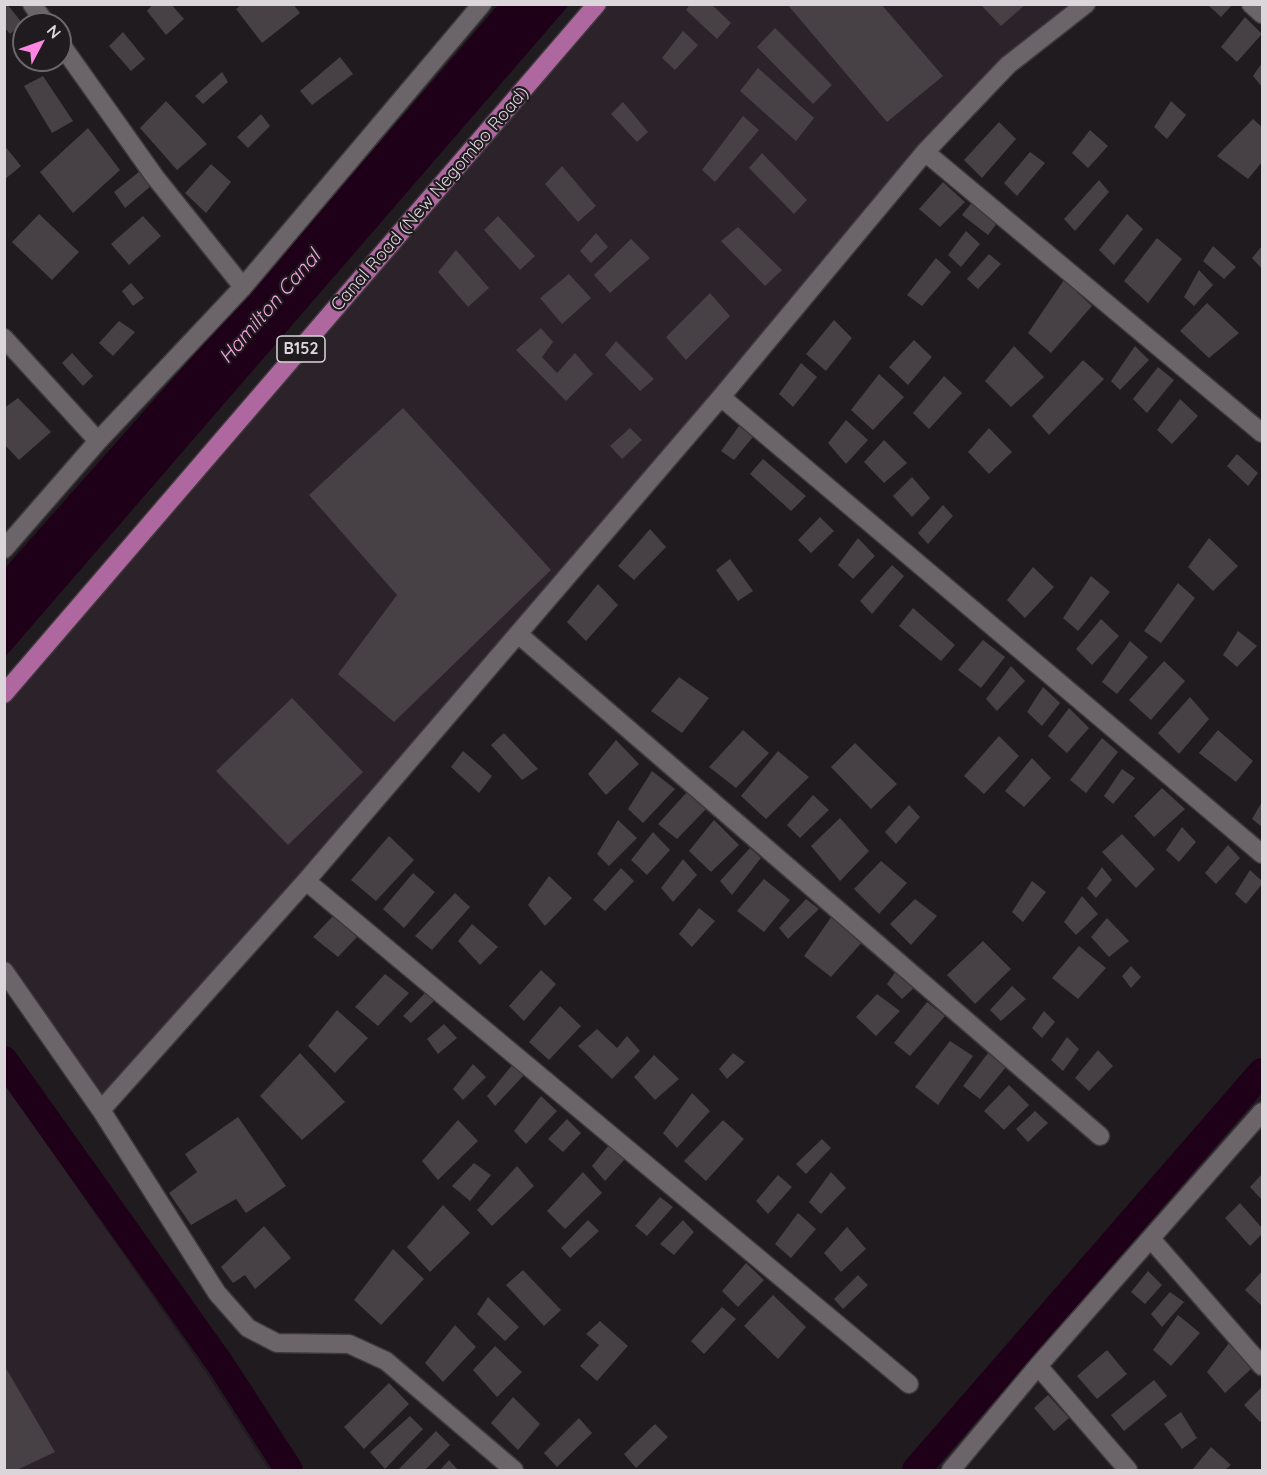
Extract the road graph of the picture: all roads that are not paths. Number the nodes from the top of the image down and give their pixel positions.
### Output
1 (482, 4) edge
2 (597, 4) edge
3 (1086, 4) edge
4 (1251, 4) edge
5 (1263, 14) edge
6 (72, 60) edge
7 (925, 152) junction
8 (243, 287) junction
9 (4, 338) edge
10 (721, 397) junction
11 (1263, 433) edge
12 (98, 441) junction
13 (4, 549) edge
14 (518, 634) junction
15 (4, 694) edge
16 (1263, 854) edge
17 (306, 881) junction
18 (4, 971) edge
19 (101, 1110) junction
20 (1263, 1112) edge
21 (1100, 1136) dead end
22 (1151, 1239) junction
23 (1038, 1366) junction
24 (1263, 1366) edge
25 (909, 1384) dead end
26 (514, 1470) edge
27 (951, 1470) edge
28 (1128, 1470) edge

1 - 8 street
2 - 15 main road, Canal Road (New Negombo Road) / B152
3 - 7 street
4 - 5 street
6 - 8 street
7 - 10 street
7 - 11 street
8 - 12 street
9 - 12 street
10 - 14 street
10 - 16 street
12 - 13 street
14 - 17 street
14 - 21 street
17 - 19 street
17 - 25 street
18 - 19 street
19 - 26 street
20 - 22 street
22 - 23 street
22 - 24 street
23 - 27 street
23 - 28 street

